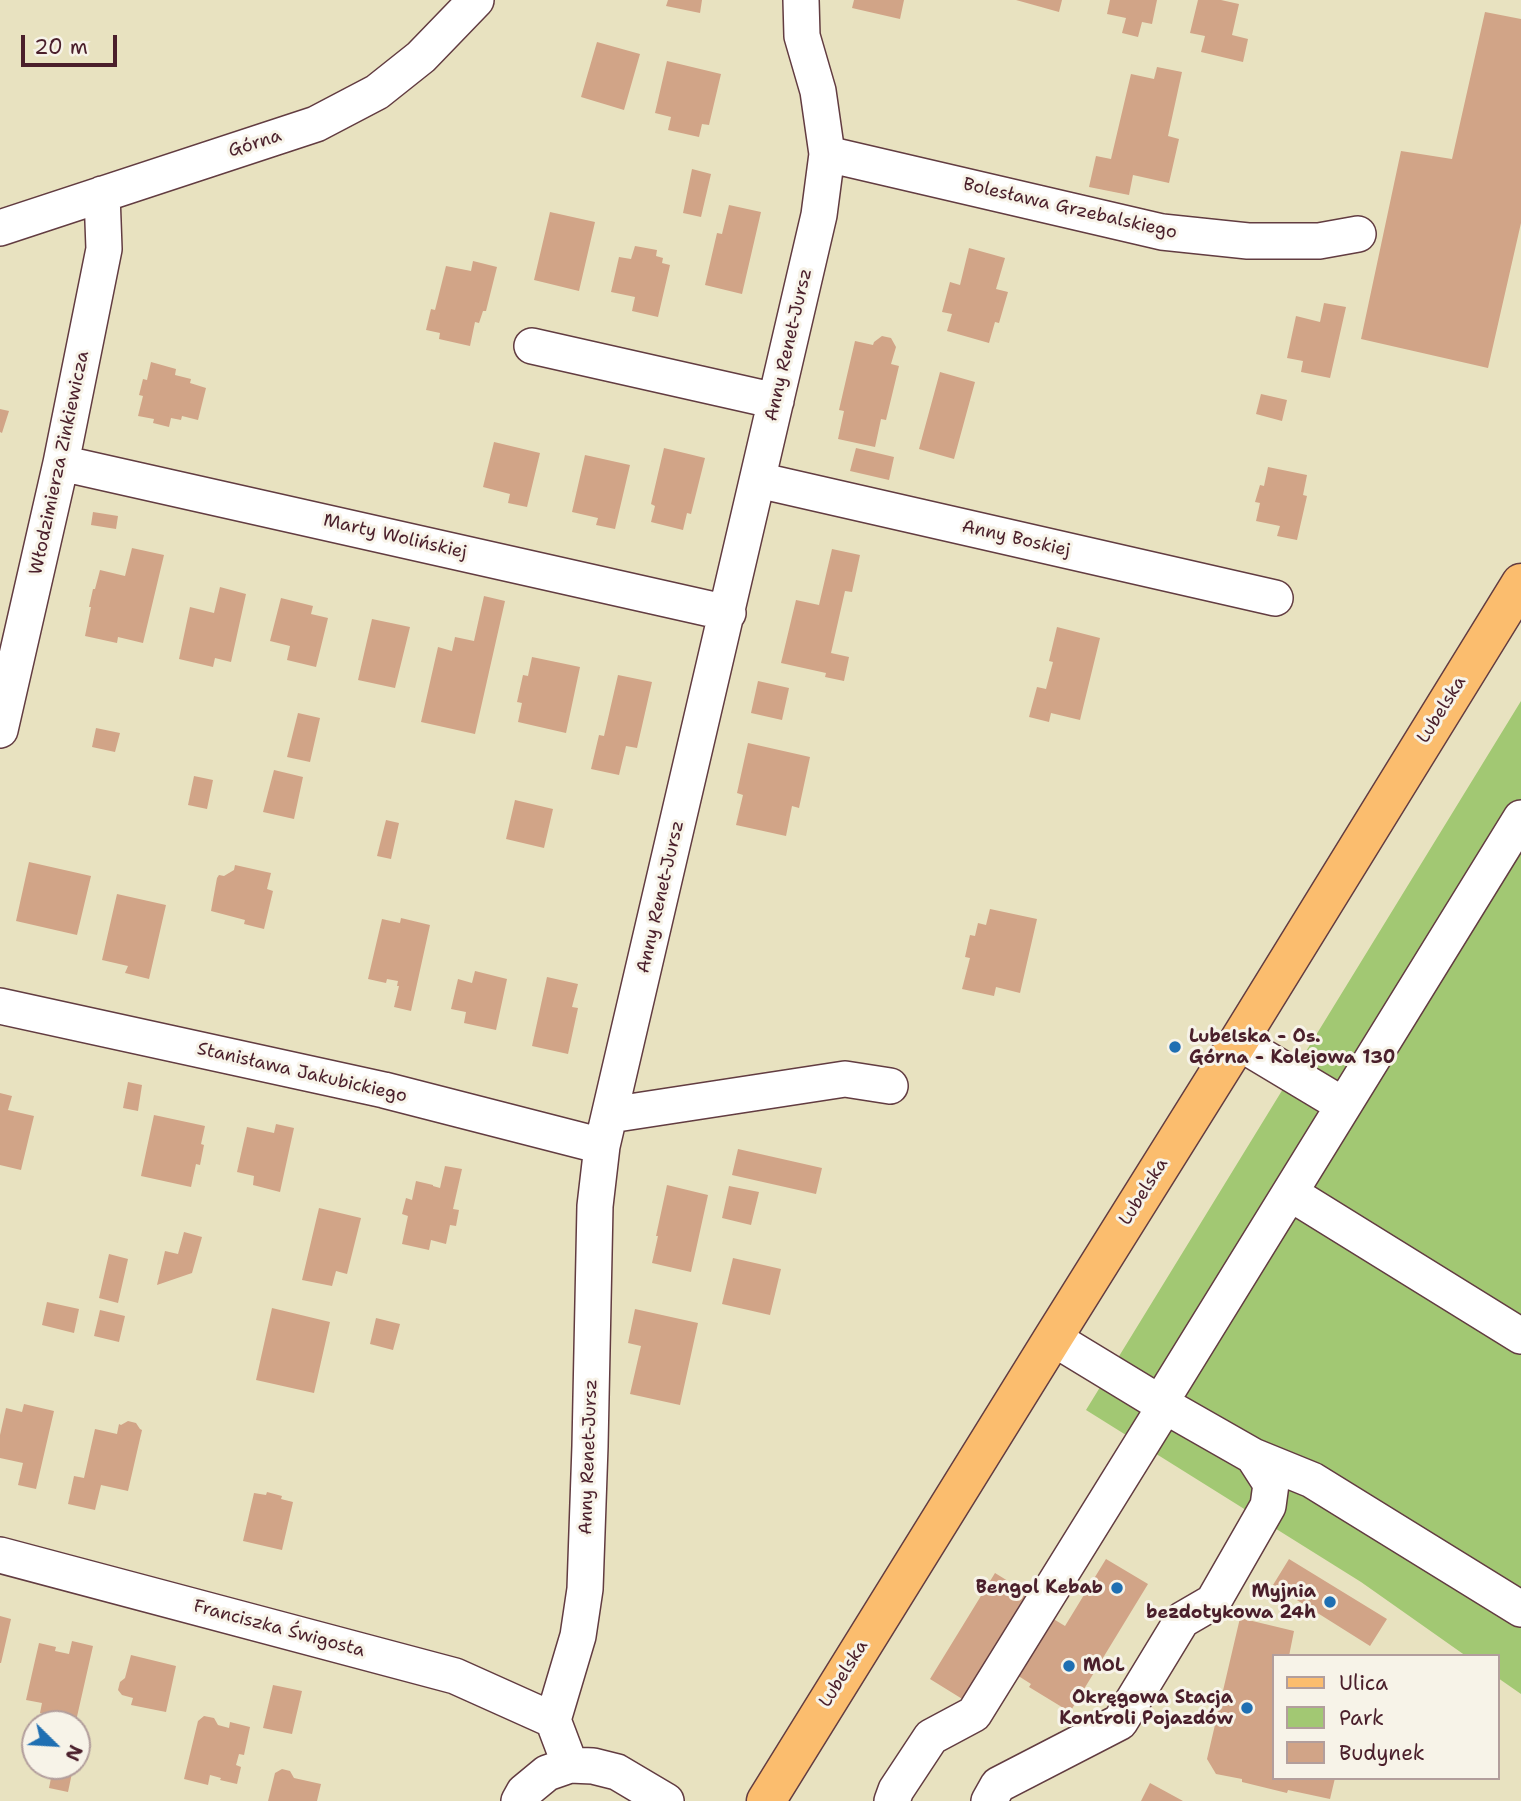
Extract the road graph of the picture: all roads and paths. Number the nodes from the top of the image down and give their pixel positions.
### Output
1 (476, 0) edge
2 (781, 0) edge
3 (801, 0) edge
4 (802, 36) junction
5 (827, 154) junction
6 (102, 194) junction
7 (0, 228) edge
8 (1358, 234) dead end
9 (532, 346) dead end
10 (776, 401) junction
11 (61, 463) junction
12 (758, 480) junction
13 (1521, 583) edge
14 (1275, 598) dead end
15 (727, 614) junction
16 (0, 730) edge
17 (1521, 818) edge
18 (0, 1006) edge
19 (1238, 1042) junction
20 (890, 1086) dead end
21 (1343, 1105) junction
22 (606, 1131) junction
23 (1290, 1193) junction
24 (1521, 1336) edge
25 (1053, 1338) junction
26 (1162, 1404) junction
27 (1253, 1456) junction
28 (0, 1555) edge
29 (1521, 1609) edge
30 (553, 1720) junction
31 (570, 1765) junction
32 (519, 1801) edge
33 (666, 1801) edge
34 (766, 1801) edge
35 (892, 1801) edge
36 (989, 1801) edge

1 - 6 street, Górna
2 - 4 street, Anny Renet-Jursz
3 - 4 street, Anny Renet-Jursz
4 - 5 street, Anny Renet-Jursz
5 - 8 street, Bolesława Grzebalskiego
5 - 10 street, Anny Renet-Jursz
6 - 7 street, Górna
6 - 11 street, Włodzimierza Zinkiewicza
9 - 10 street
10 - 12 street, Anny Renet-Jursz
11 - 15 street, Marty Wolińskiej
11 - 16 street, Włodzimierza Zinkiewicza
12 - 14 street, Anny Boskiej
12 - 15 street, Anny Renet-Jursz
13 - 19 main road, Lubelska
15 - 22 street, Anny Renet-Jursz
17 - 21 street
18 - 22 street, Stanisława Jakubickiego
19 - 21 street
19 - 25 main road, Lubelska
20 - 22 street, Stanisława Jakubickiego
21 - 23 street
22 - 30 street, Anny Renet-Jursz
23 - 24 street
23 - 26 street
25 - 26 street
25 - 34 main road, Lubelska
26 - 27 street
26 - 35 street
27 - 29 street
27 - 36 street
28 - 30 street, Franciszka Świgosta
30 - 31 street
31 - 32 street
31 - 33 street

